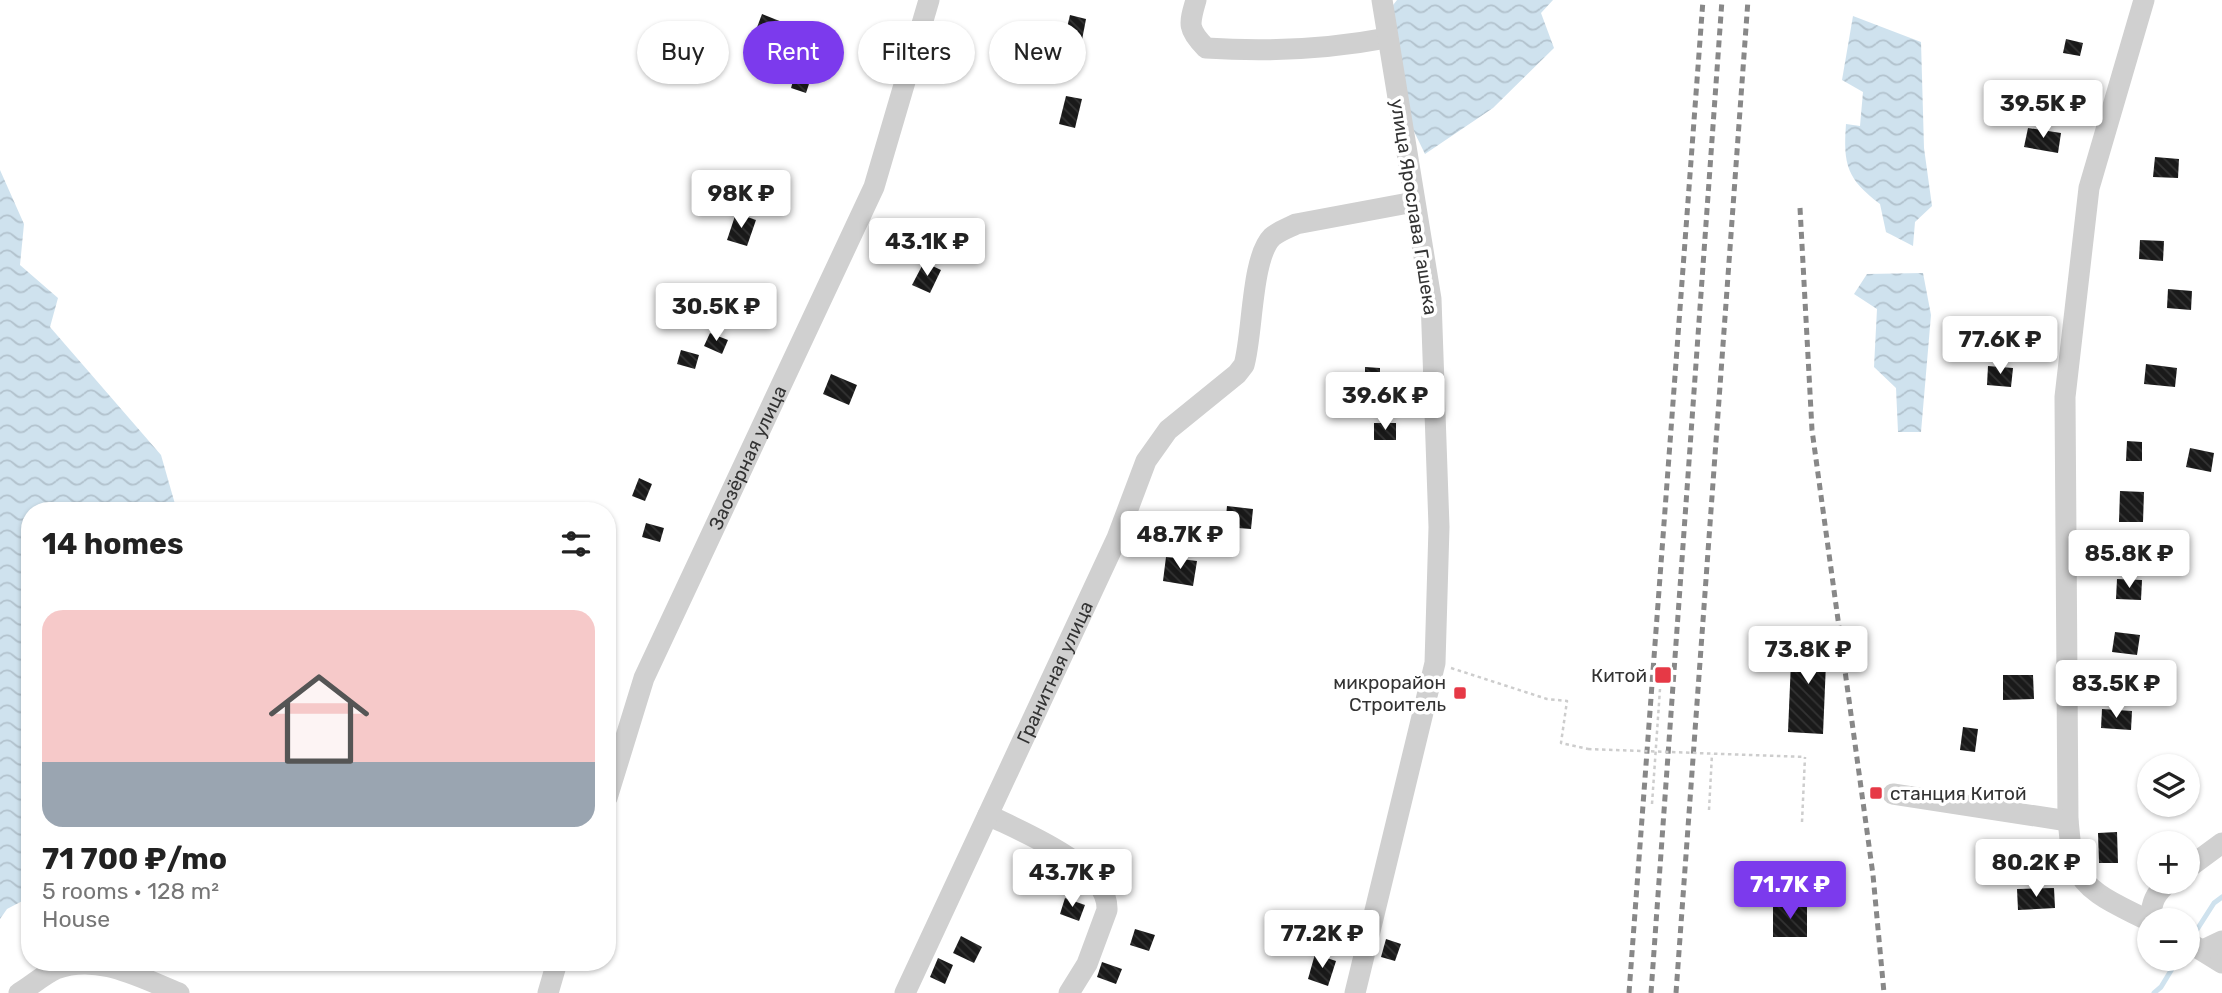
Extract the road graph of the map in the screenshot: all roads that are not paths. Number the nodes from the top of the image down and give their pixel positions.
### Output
1 (929, 0) edge
2 (1196, 0) edge
3 (1382, 0) edge
4 (2144, 0) edge
5 (1387, 38) junction
6 (1414, 202) junction
7 (616, 768) edge
8 (1893, 794) dead end
9 (988, 815) junction
10 (2068, 821) junction
11 (2222, 843) edge
12 (2200, 860) edge
13 (2137, 914) edge
14 (2203, 945) edge
15 (2222, 963) edge
16 (54, 971) edge
17 (122, 971) edge
18 (554, 971) edge
19 (19, 993) edge
20 (179, 993) edge
21 (548, 993) edge
22 (905, 993) edge
23 (1069, 993) edge
24 (1355, 993) edge

1 - 7 street, Заозёрная улица
2 - 5 street
3 - 5 street, улица Ярослава Гашека
4 - 10 street
5 - 6 street, улица Ярослава Гашека
6 - 9 street, Гранитная улица
6 - 24 street, улица Ярослава Гашека
8 - 10 street
9 - 22 street, Гранитная улица
9 - 23 street
10 - 13 street
11 - 12 street
14 - 15 street
16 - 19 street
17 - 20 street
18 - 21 street

